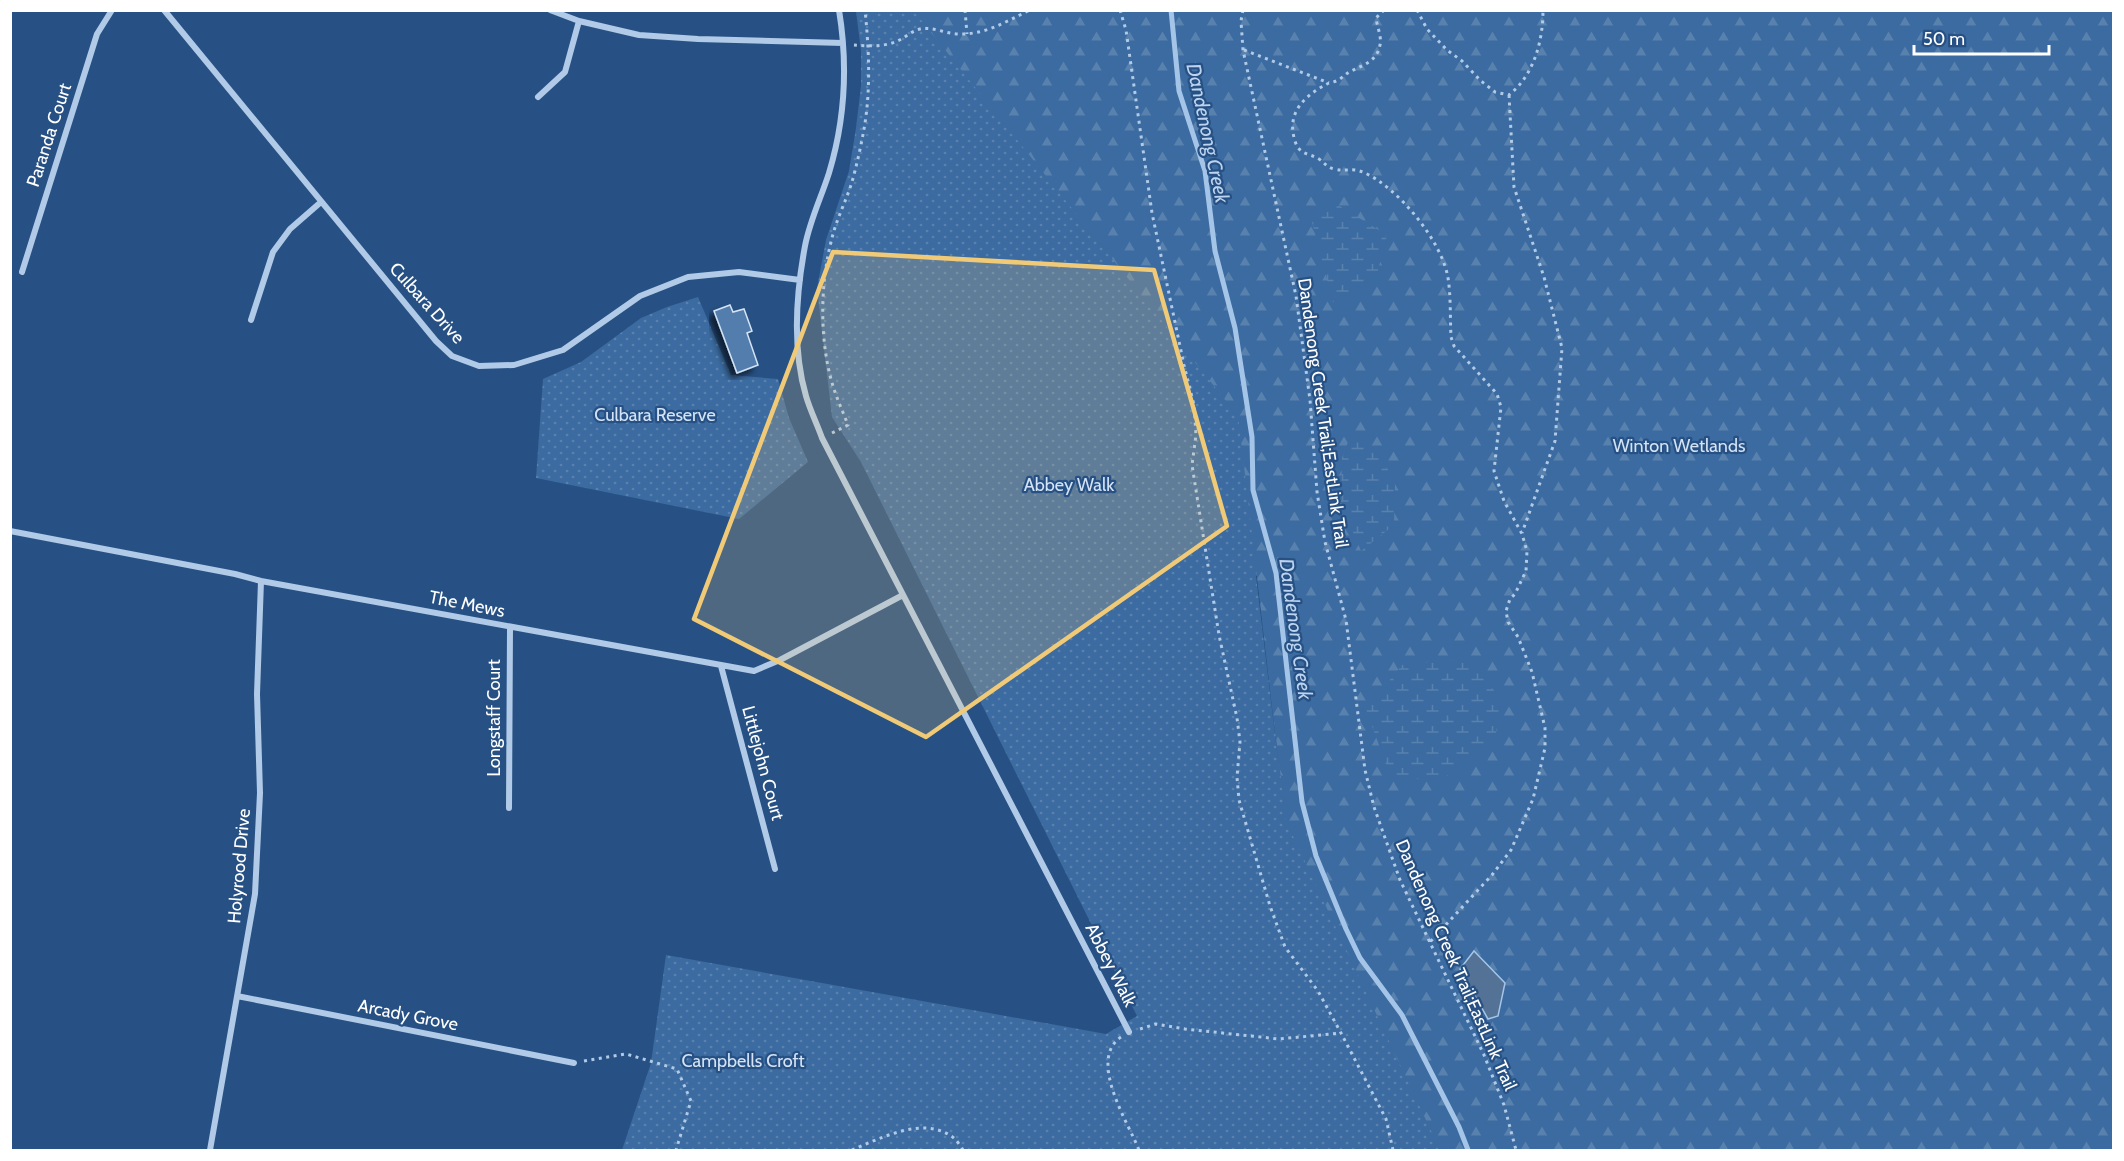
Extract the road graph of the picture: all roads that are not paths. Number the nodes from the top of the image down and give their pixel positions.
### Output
1 (112, 10) edge
2 (164, 10) edge
3 (550, 10) edge
4 (839, 10) edge
5 (579, 21) junction
6 (843, 44) junction
7 (538, 97) dead end
8 (321, 202) junction
9 (22, 272) dead end
10 (800, 280) junction
11 (251, 320) dead end
12 (10, 531) edge
13 (261, 581) junction
14 (903, 595) junction
15 (510, 628) junction
16 (721, 666) junction
17 (509, 808) dead end
18 (775, 869) dead end
19 (237, 996) junction
20 (1129, 1032) road end
21 (574, 1063) road end
22 (210, 1150) edge

1 - 9 street, Paranda Court
2 - 8 street, Culbara Drive
3 - 5 street
4 - 6 street, Abbey Walk
5 - 6 street
5 - 7 street
6 - 10 street, Abbey Walk
8 - 10 street, Culbara Drive
8 - 11 street
10 - 14 street, Abbey Walk
12 - 13 street, The Mews
13 - 15 street, The Mews
13 - 19 street, Holyrood Drive
14 - 16 street, The Mews
14 - 20 street, Abbey Walk
15 - 16 street, The Mews
15 - 17 street, Longstaff Court
16 - 18 street, Littlejohn Court
19 - 21 street, Arcady Grove
19 - 22 street, Holyrood Drive

